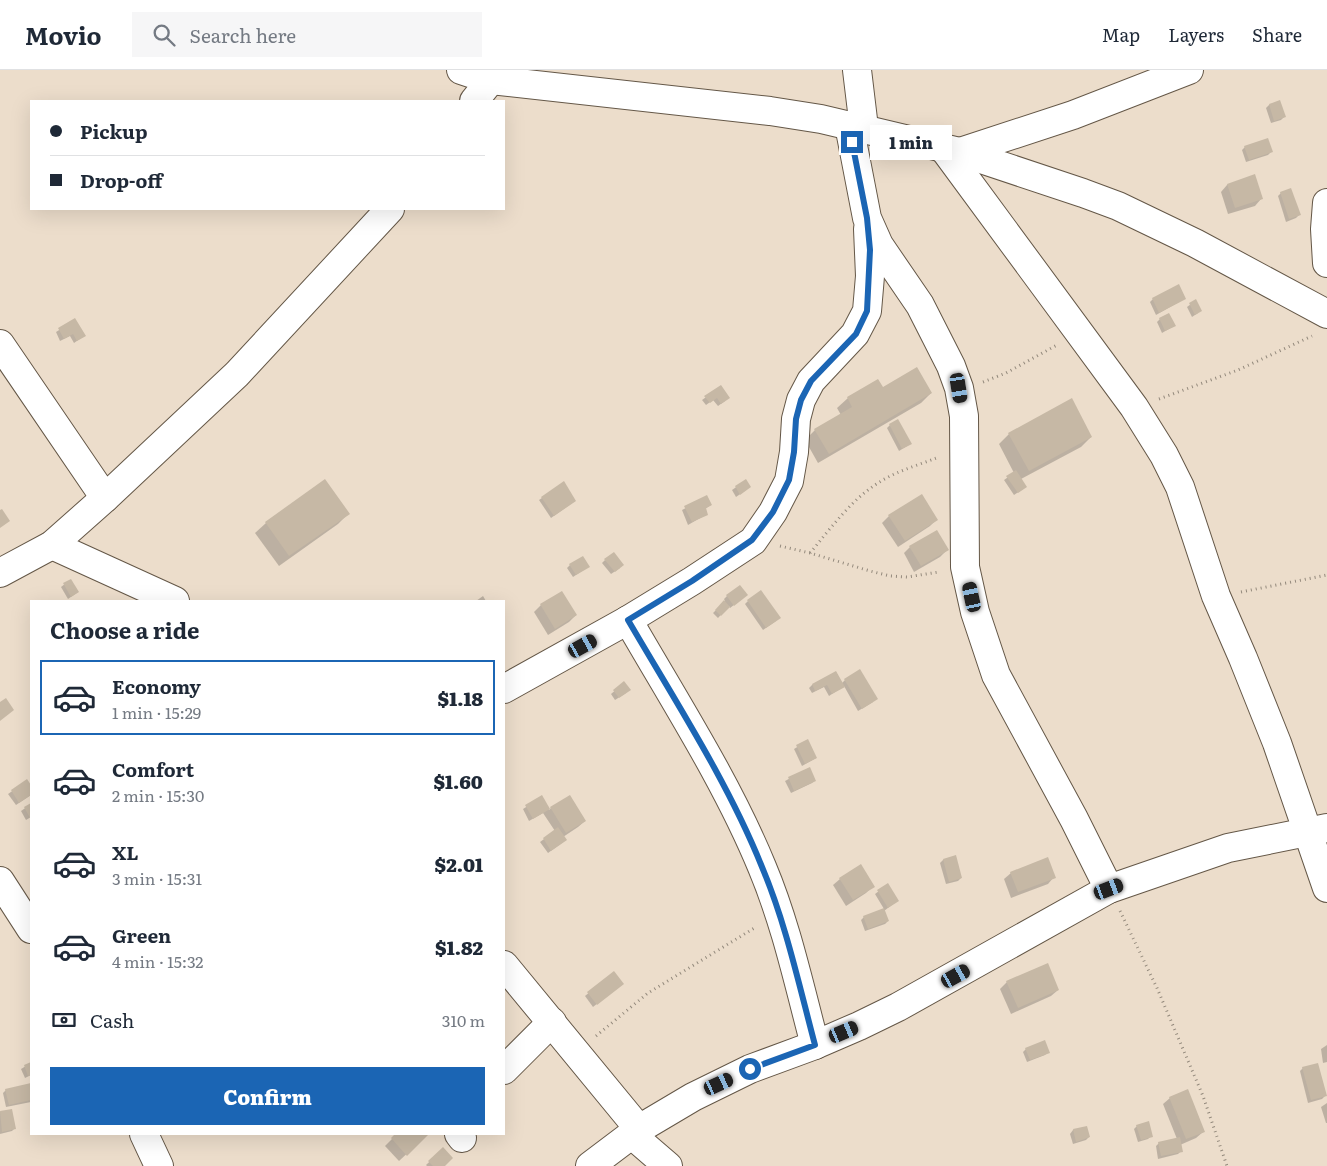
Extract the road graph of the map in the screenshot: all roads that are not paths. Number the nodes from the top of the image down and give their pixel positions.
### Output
1 (462, 70) edge
2 (858, 70) edge
3 (1189, 70) edge
4 (495, 75) edge
5 (475, 100) edge
6 (856, 127) junction
7 (952, 151) junction
8 (1327, 203) edge
9 (389, 210) edge
10 (867, 218) junction
11 (1327, 264) edge
12 (1323, 323) edge
13 (0, 344) edge
14 (104, 498) junction
15 (52, 544) junction
16 (0, 573) edge
17 (173, 600) edge
18 (628, 620) junction
19 (505, 688) edge
20 (1317, 830) edge
21 (0, 881) edge
22 (1327, 888) edge
23 (1109, 889) junction
24 (30, 927) edge
25 (505, 966) edge
26 (552, 1022) junction
27 (815, 1045) junction
28 (505, 1069) edge
29 (635, 1132) junction
30 (144, 1135) edge
31 (159, 1166) edge
32 (590, 1166) edge
33 (668, 1166) edge

1 - 4 street
2 - 6 street
3 - 7 street
4 - 5 street
4 - 6 street
6 - 7 street
6 - 10 street
7 - 12 street
7 - 20 street
8 - 11 street
9 - 14 street
10 - 18 street
10 - 23 street
13 - 14 street
14 - 15 street
15 - 16 street
15 - 17 street
18 - 19 street
18 - 27 street
20 - 22 street
20 - 23 street
21 - 24 street
23 - 27 street
25 - 26 street
26 - 28 street
26 - 29 street
27 - 29 street
29 - 32 street
29 - 33 street
30 - 31 street

